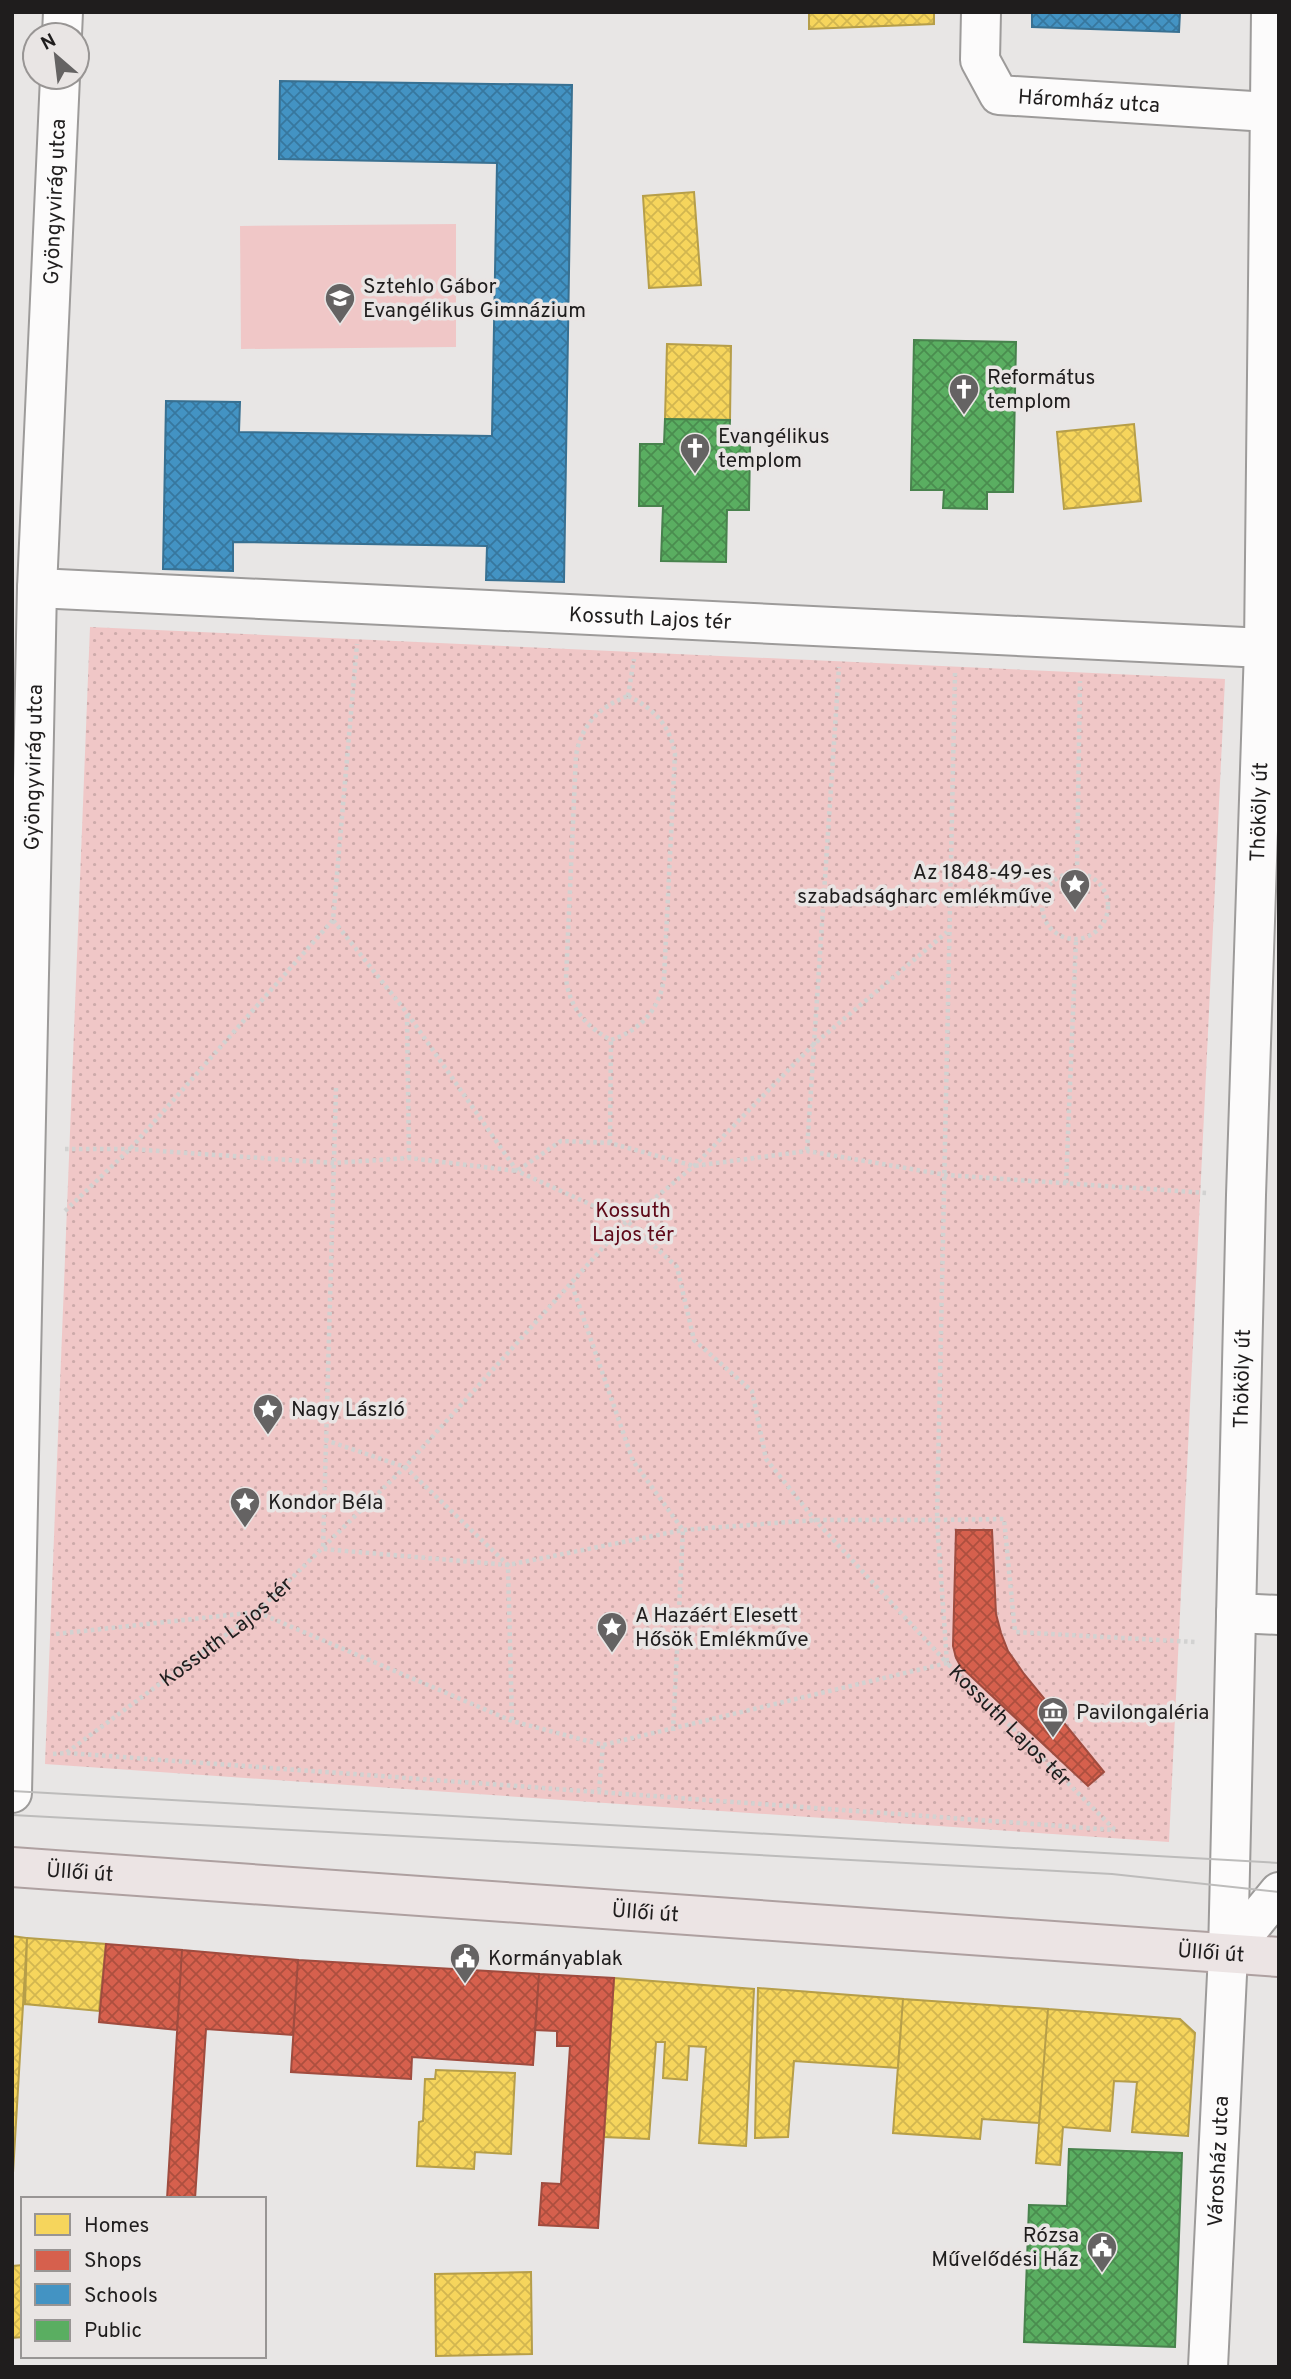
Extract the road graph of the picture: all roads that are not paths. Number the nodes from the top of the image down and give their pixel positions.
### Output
1 (981, 12) edge
2 (1271, 12) edge
3 (59, 91) edge
4 (1268, 112) junction
5 (37, 589) junction
6 (1264, 648) junction
7 (15, 1472) edge
8 (1279, 1615) edge
9 (1235, 1628) junction
10 (13, 1639) edge
11 (13, 1775) edge
12 (12, 1867) edge
13 (1279, 1892) edge
14 (1228, 1954) junction
15 (1279, 1957) edge
16 (1208, 2367) edge

1 - 4 street, Háromház utca
2 - 4 street, Thököly út
3 - 5 street, Gyöngyvirág utca
4 - 6 street, Thököly út
5 - 6 street, Kossuth Lajos tér
5 - 7 street, Gyöngyvirág utca
6 - 9 street, Thököly út
7 - 10 street, Gyöngyvirág utca
8 - 9 street
9 - 14 street, Thököly út
10 - 11 street, Gyöngyvirág utca
12 - 14 main road, Üllői út
13 - 14 street
14 - 15 main road, Üllői út
14 - 16 street, Városház utca

